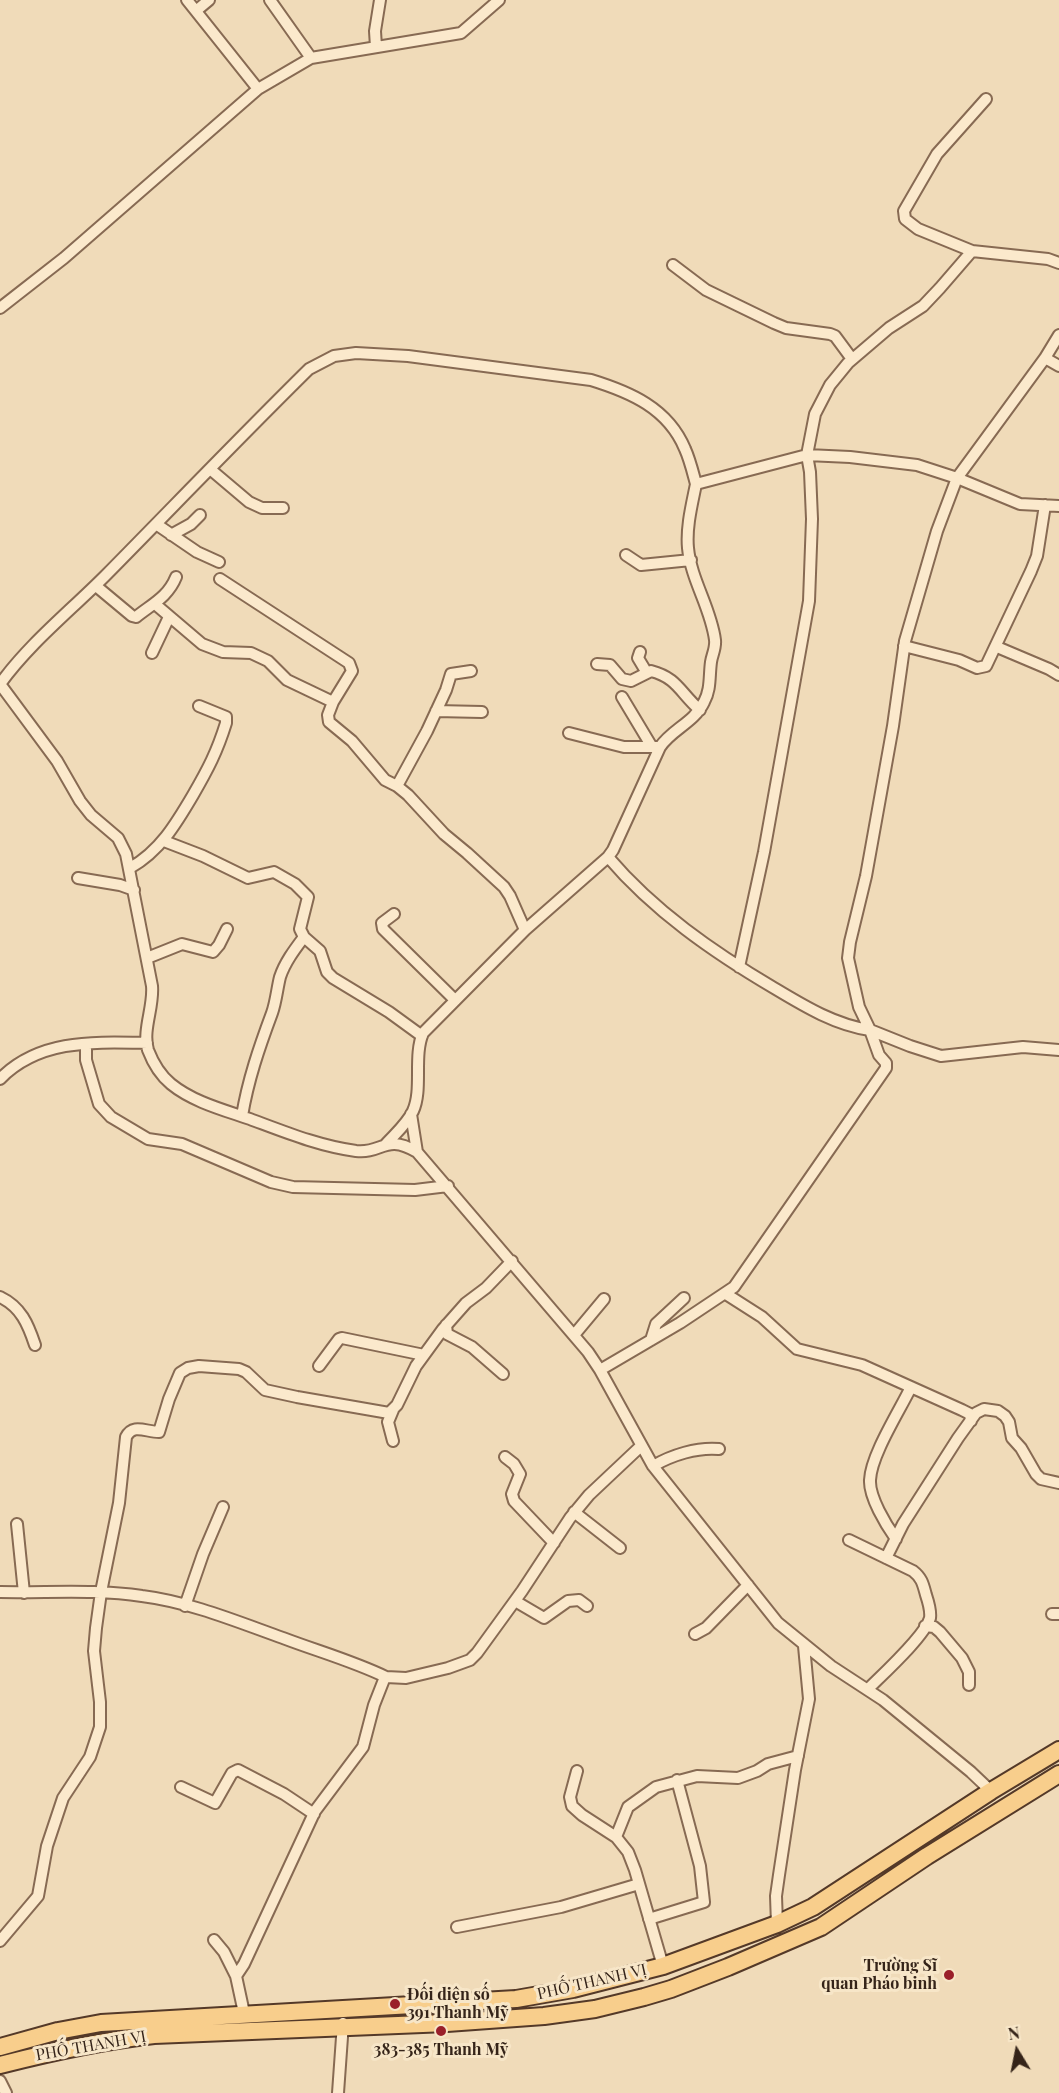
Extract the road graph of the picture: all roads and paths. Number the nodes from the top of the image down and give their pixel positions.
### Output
1 (187, 0) edge
2 (209, 0) edge
3 (270, 0) edge
4 (380, 0) edge
5 (499, 0) edge
6 (197, 10) junction
7 (376, 47) junction
8 (311, 58) junction
9 (258, 89) junction
10 (986, 99) dead end
11 (972, 251) junction
12 (1059, 263) edge
13 (673, 265) dead end
14 (0, 308) edge
15 (1059, 335) edge
16 (849, 354) junction
17 (1045, 358) junction
18 (1059, 366) edge
19 (807, 455) junction
20 (210, 469) junction
21 (957, 478) junction
22 (696, 484) junction
23 (1045, 505) junction
24 (1059, 506) edge
25 (283, 508) dead end
26 (200, 515) dead end
27 (156, 524) junction
28 (171, 535) junction
29 (626, 555) dead end
30 (691, 560) junction
31 (219, 562) dead end
32 (176, 577) dead end
33 (220, 579) dead end
34 (96, 585) junction
35 (155, 604) junction
36 (169, 617) junction
37 (904, 646) junction
38 (997, 647) junction
39 (640, 652) dead end
40 (152, 653) dead end
41 (597, 664) dead end
42 (471, 671) dead end
43 (647, 674) junction
44 (1059, 675) edge
45 (0, 684) edge
46 (622, 698) dead end
47 (333, 702) junction
48 (199, 706) dead end
49 (700, 710) junction
50 (436, 711) junction
51 (482, 712) dead end
52 (569, 734) dead end
53 (656, 747) junction
54 (397, 786) junction
55 (164, 841) junction
56 (608, 857) junction
57 (130, 868) junction
58 (78, 878) dead end
59 (134, 890) junction
60 (394, 914) dead end
61 (227, 929) dead end
62 (525, 930) junction
63 (304, 937) junction
64 (147, 958) junction
65 (740, 967) junction
66 (455, 1000) junction
67 (870, 1030) junction
68 (422, 1036) junction
69 (147, 1043) junction
70 (86, 1044) junction
71 (1059, 1050) edge
72 (0, 1079) edge
73 (411, 1114) junction
74 (242, 1116) junction
75 (386, 1144) junction
76 (417, 1152) junction
77 (448, 1186) junction
78 (512, 1262) junction
79 (726, 1294) junction
80 (0, 1297) edge
81 (684, 1298) dead end
82 (604, 1299) dead end
83 (446, 1325) junction
84 (574, 1335) junction
85 (651, 1340) junction
86 (35, 1345) dead end
87 (424, 1355) junction
88 (319, 1366) dead end
89 (600, 1370) junction
90 (503, 1374) dead end
91 (911, 1387) junction
92 (393, 1410) junction
93 (971, 1421) junction
94 (393, 1441) dead end
95 (641, 1446) junction
96 (719, 1449) dead end
97 (505, 1457) dead end
98 (653, 1466) junction
99 (1059, 1484) edge
100 (223, 1507) dead end
101 (574, 1512) junction
102 (17, 1524) dead end
103 (896, 1539) junction
104 (849, 1540) dead end
105 (554, 1543) junction
106 (620, 1548) dead end
107 (886, 1558) junction
108 (748, 1585) junction
109 (0, 1592) edge
110 (101, 1592) junction
111 (24, 1593) junction
112 (515, 1601) junction
113 (185, 1606) junction
114 (587, 1606) dead end
115 (925, 1626) junction
116 (695, 1634) dead end
117 (804, 1646) junction
118 (385, 1677) junction
119 (969, 1685) dead end
120 (868, 1689) junction
121 (1059, 1749) edge
122 (798, 1756) junction
123 (577, 1772) dead end
124 (1059, 1774) edge
125 (677, 1780) junction
126 (181, 1786) dead end
127 (991, 1791) junction
128 (314, 1814) junction
129 (616, 1837) junction
130 (639, 1884) junction
131 (649, 1918) junction
132 (777, 1924) junction
133 (457, 1927) dead end
134 (214, 1940) dead end
135 (0, 1941) edge
136 (663, 1966) junction
137 (236, 1976) junction
138 (345, 2008) junction
139 (244, 2013) junction
140 (343, 2027) junction
141 (0, 2047) edge
142 (0, 2066) edge
143 (0, 2081) edge
144 (6, 2093) edge
145 (338, 2093) edge

1 - 6 street
2 - 6 street
3 - 8 street
4 - 7 street
5 - 7 street
6 - 9 street
7 - 8 street
8 - 9 street
9 - 14 street
10 - 11 street
11 - 12 street
11 - 16 street
13 - 16 street
15 - 17 street
16 - 19 street
17 - 18 street
17 - 21 street
19 - 21 street
19 - 22 street
19 - 65 street
20 - 22 street
20 - 25 street
20 - 27 street
21 - 23 street
21 - 37 street
22 - 30 street
23 - 24 street
23 - 38 street
26 - 28 street
27 - 28 street
27 - 34 street
28 - 31 street
29 - 30 street
30 - 49 street
32 - 35 street
33 - 47 street
34 - 35 street
34 - 45 street
35 - 36 street
36 - 40 street
36 - 47 street
37 - 38 street
37 - 67 street
38 - 44 street
39 - 43 street
41 - 43 street
42 - 50 street
43 - 49 street
45 - 57 street
46 - 53 street
47 - 54 street
48 - 55 street
49 - 53 street
50 - 51 street
50 - 54 street
52 - 53 street
53 - 56 street
54 - 62 street
55 - 57 street
55 - 63 street
56 - 62 street
56 - 65 street
57 - 59 street
58 - 59 street
59 - 64 street
60 - 66 street
61 - 64 street
62 - 66 street
63 - 68 street
63 - 74 street
64 - 69 street
65 - 67 street
66 - 68 street
67 - 71 street
67 - 79 street
68 - 73 street
69 - 70 street
69 - 74 street
70 - 72 street
70 - 77 street
73 - 75 street
73 - 76 street
74 - 75 street
75 - 76 street
76 - 77 street
77 - 78 street
78 - 83 street
78 - 84 street
79 - 85 street
79 - 91 street
80 - 86 street
81 - 85 street
82 - 84 street
83 - 87 street
83 - 90 street
84 - 89 street
85 - 89 street
87 - 88 street
87 - 92 street
89 - 95 street
91 - 93 street
91 - 103 street
92 - 94 street
92 - 110 street
93 - 99 street
93 - 103 street
95 - 98 street
95 - 101 street
96 - 98 street
97 - 105 street
98 - 108 street
100 - 113 street
101 - 105 street
101 - 106 street
102 - 111 street
103 - 107 street
104 - 107 street
105 - 112 street
107 - 115 street
108 - 116 street
108 - 117 street
109 - 111 street
110 - 111 street
110 - 113 street
110 - 135 street
112 - 114 street
112 - 118 street
113 - 118 street
115 - 119 street
115 - 120 street
117 - 120 street
117 - 122 street
118 - 128 street
120 - 127 street
121 - 127 main road, PHỐ THANH VỊ
122 - 125 street
122 - 132 street
123 - 129 street
124 - 140 main road, PHỐ THANH VỊ
125 - 129 street
125 - 131 street
126 - 128 street
127 - 132 main road, PHỐ THANH VỊ
128 - 137 street
129 - 130 street
130 - 131 street
130 - 133 street
131 - 136 street
132 - 136 main road, PHỐ THANH VỊ
134 - 137 street
136 - 138 main road, PHỐ THANH VỊ
137 - 139 street
138 - 139 main road, PHỐ THANH VỊ
138 - 140 street
139 - 141 main road, PHỐ THANH VỊ
140 - 142 main road, PHỐ THANH VỊ
140 - 145 street
143 - 144 street

